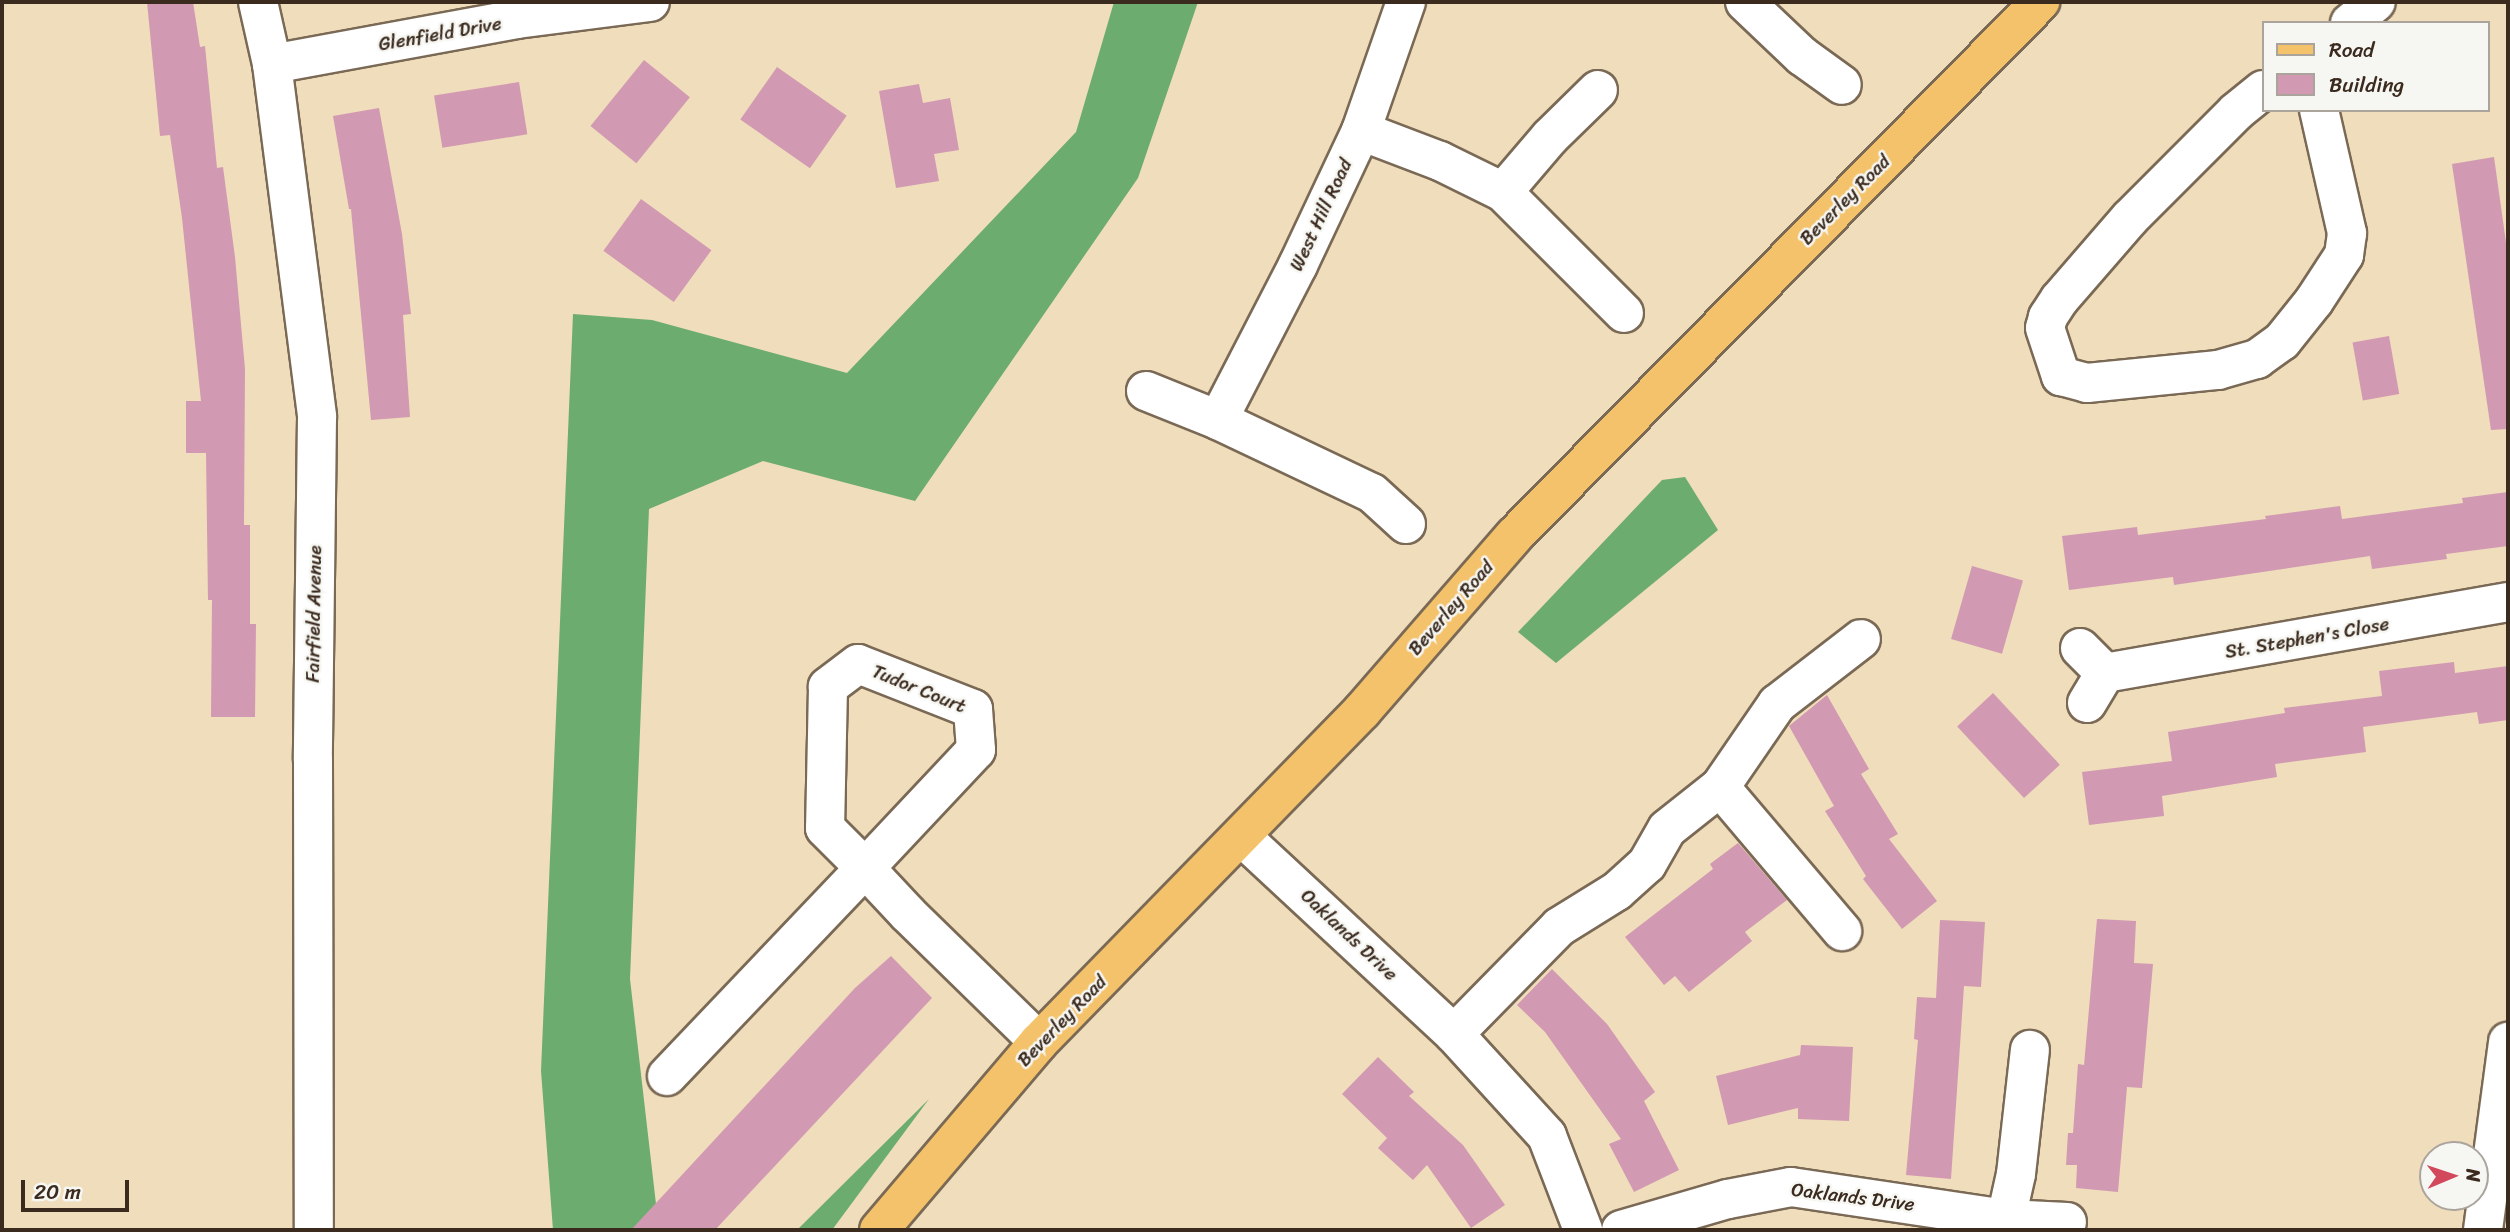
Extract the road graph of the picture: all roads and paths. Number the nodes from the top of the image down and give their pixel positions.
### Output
1 (258, 2) edge
2 (650, 2) edge
3 (1406, 2) edge
4 (2040, 2) edge
5 (2376, 2) edge
6 (1747, 3) edge
7 (2352, 21) edge
8 (272, 64) junction
9 (1842, 85) dead end
10 (1598, 90) dead end
11 (2262, 91) edge
12 (2319, 112) edge
13 (1361, 131) junction
14 (1503, 192) junction
15 (1624, 313) dead end
16 (1146, 391) dead end
17 (1218, 420) junction
18 (1406, 524) dead end
19 (2508, 603) edge
20 (1861, 639) dead end
21 (2091, 675) dead end
22 (1720, 786) junction
23 (1242, 837) junction
24 (865, 868) junction
25 (1842, 931) dead end
26 (2505, 1033) edge
27 (1454, 1034) junction
28 (1039, 1042) junction
29 (2030, 1050) dead end
30 (667, 1076) dead end
31 (2006, 1219) junction
32 (2067, 1222) dead end
33 (314, 1230) edge
34 (879, 1230) edge
35 (1583, 1230) edge
36 (1621, 1230) edge
37 (2483, 1230) edge

1 - 8 street, Fairfield Avenue
2 - 8 street, Glenfield Drive
3 - 13 street, West Hill Road
4 - 23 main road, Beverley Road
5 - 7 street
6 - 9 street
8 - 33 street, Fairfield Avenue
10 - 14 street
11 - 12 street
13 - 14 street
13 - 17 street, West Hill Road
14 - 15 street
16 - 17 street
17 - 18 street
19 - 21 street, St. Stephen's Close
20 - 22 street
22 - 25 street
22 - 27 street
23 - 27 street, Oaklands Drive
23 - 28 main road, Beverley Road
24 - 24 street, Tudor Court
24 - 28 street, Tudor Court
24 - 30 street, Tudor Court
26 - 37 street
27 - 35 street, Oaklands Drive
28 - 34 main road, Beverley Road
29 - 31 street
31 - 32 street, Oaklands Drive
31 - 36 street, Oaklands Drive

